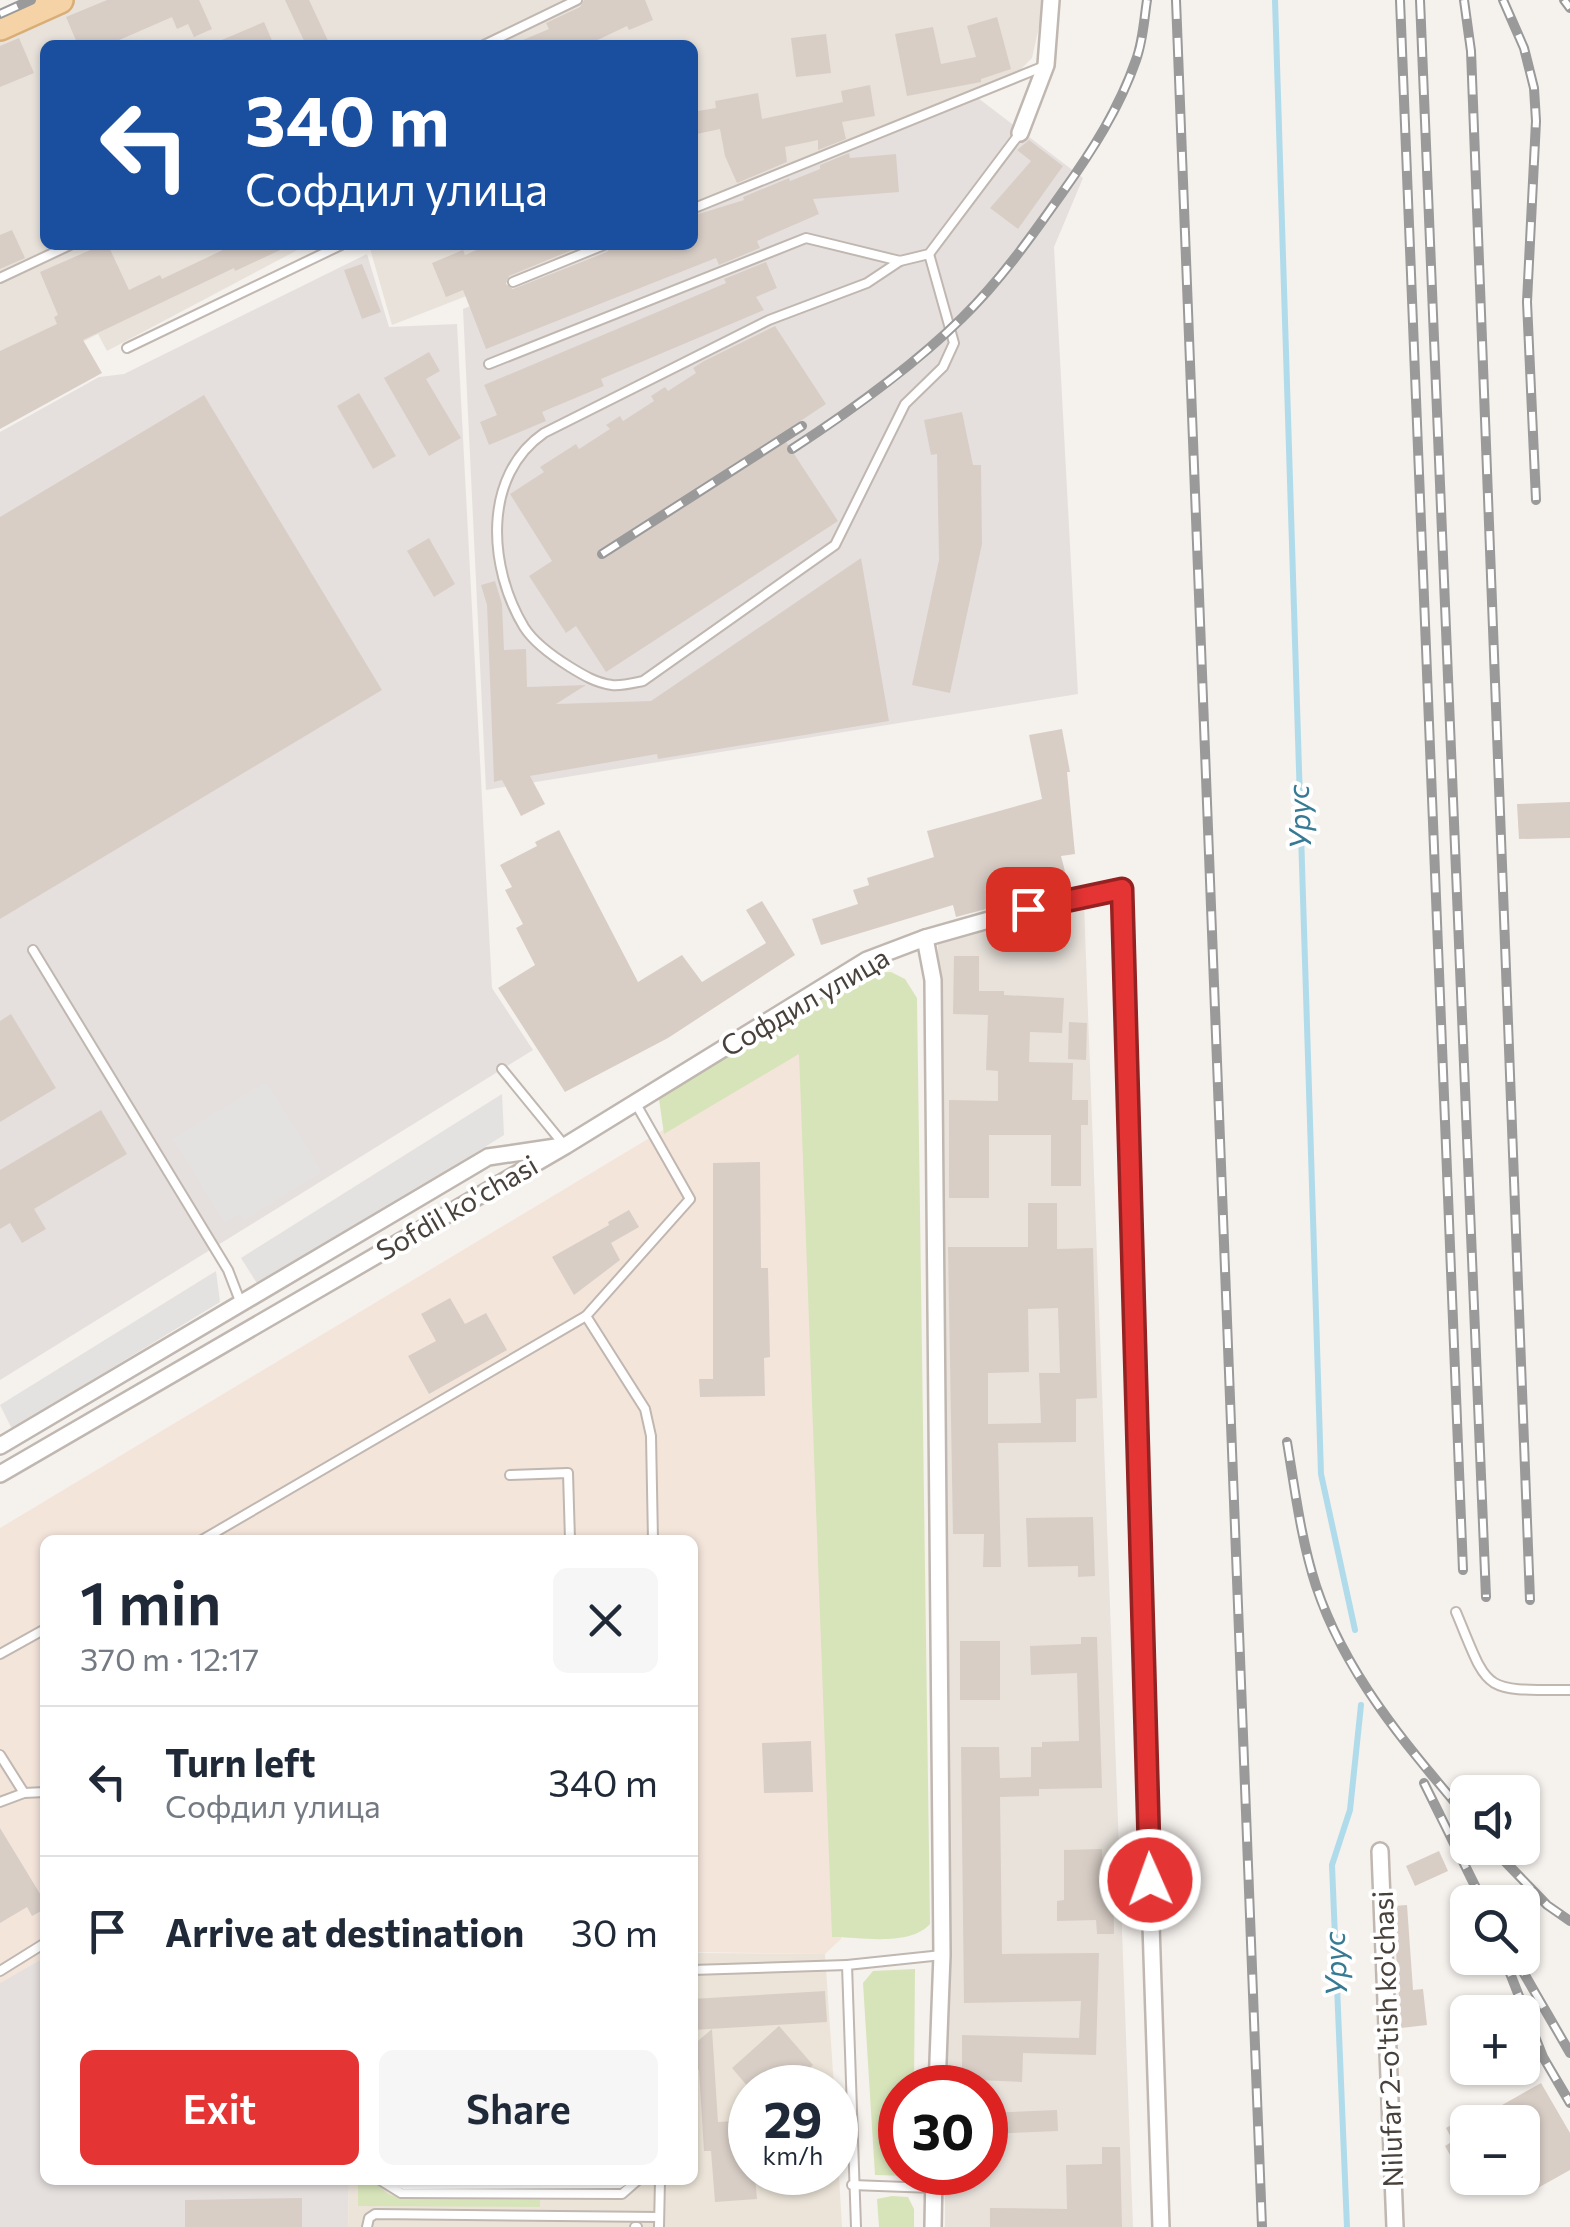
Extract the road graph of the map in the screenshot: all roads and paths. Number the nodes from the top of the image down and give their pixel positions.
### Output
1 (60, 0) edge
2 (577, 0) edge
3 (1051, 0) edge
4 (0, 27) edge
5 (494, 40) edge
6 (1046, 66) junction
7 (1018, 135) joint
8 (698, 207) edge
9 (59, 250) edge
10 (331, 250) edge
11 (592, 250) edge
12 (928, 254) junction
13 (900, 260) junction
14 (0, 278) edge
15 (514, 282) dead end
16 (126, 348) dead end
17 (489, 364) dead end
18 (925, 938) junction
19 (34, 950) dead end
20 (502, 1070) dead end
21 (636, 1104) junction
22 (565, 1146) junction
23 (240, 1301) junction
24 (586, 1316) junction
25 (254, 1325) junction
26 (0, 1449) edge
27 (5, 1471) edge
28 (510, 1475) dead end
29 (211, 1535) edge
30 (570, 1535) edge
31 (653, 1535) edge
32 (1456, 1612) dead end
33 (40, 1632) edge
34 (0, 1654) edge
35 (1570, 1690) edge
36 (0, 1754) edge
37 (40, 1792) edge
38 (24, 1793) junction
39 (0, 1802) edge
40 (1380, 1851) dead end
41 (40, 1946) edge
42 (942, 1955) junction
43 (847, 1965) junction
44 (0, 1970) edge
45 (698, 1970) edge
46 (849, 2065) edge
47 (938, 2065) edge
48 (388, 2185) edge
49 (404, 2185) edge
50 (586, 2185) edge
51 (632, 2185) edge
52 (660, 2185) edge
53 (552, 2186) edge
54 (853, 2195) edge
55 (933, 2195) edge
56 (659, 2222) edge
57 (367, 2227) edge
58 (856, 2227) edge
59 (932, 2227) edge
60 (1161, 2227) edge
61 (1395, 2227) edge

1 - 4 main road
2 - 5 lane
3 - 6 street
6 - 7 street
6 - 8 lane
7 - 12 lane
9 - 14 lane
10 - 16 lane
11 - 15 lane
12 - 13 lane
12 - 13 lane
13 - 17 lane
18 - 21 street, Софдил улица
18 - 42 street
18 - 60 street, Софдил улица
19 - 23 lane
20 - 22 lane
21 - 22 street, Софдил улица
21 - 24 lane
22 - 23 street, Sofdil ko'chasi
22 - 25 street, Sofdil ko'chasi
23 - 25 street
23 - 26 street, Sofdil ko'chasi
24 - 29 lane
24 - 31 lane
25 - 27 street, Sofdil ko'chasi
26 - 27 street
28 - 30 lane
32 - 35 lane
33 - 34 lane
36 - 38 lane
37 - 38 lane
38 - 39 lane
40 - 61 street, Nilufar 2-o'tish ko'chasi
41 - 44 lane
42 - 43 lane
42 - 47 street
43 - 45 lane
43 - 46 lane
48 - 53 lane
49 - 53 lane
50 - 53 lane
51 - 53 lane
52 - 56 lane
54 - 58 lane
55 - 59 street
56 - 57 lane

